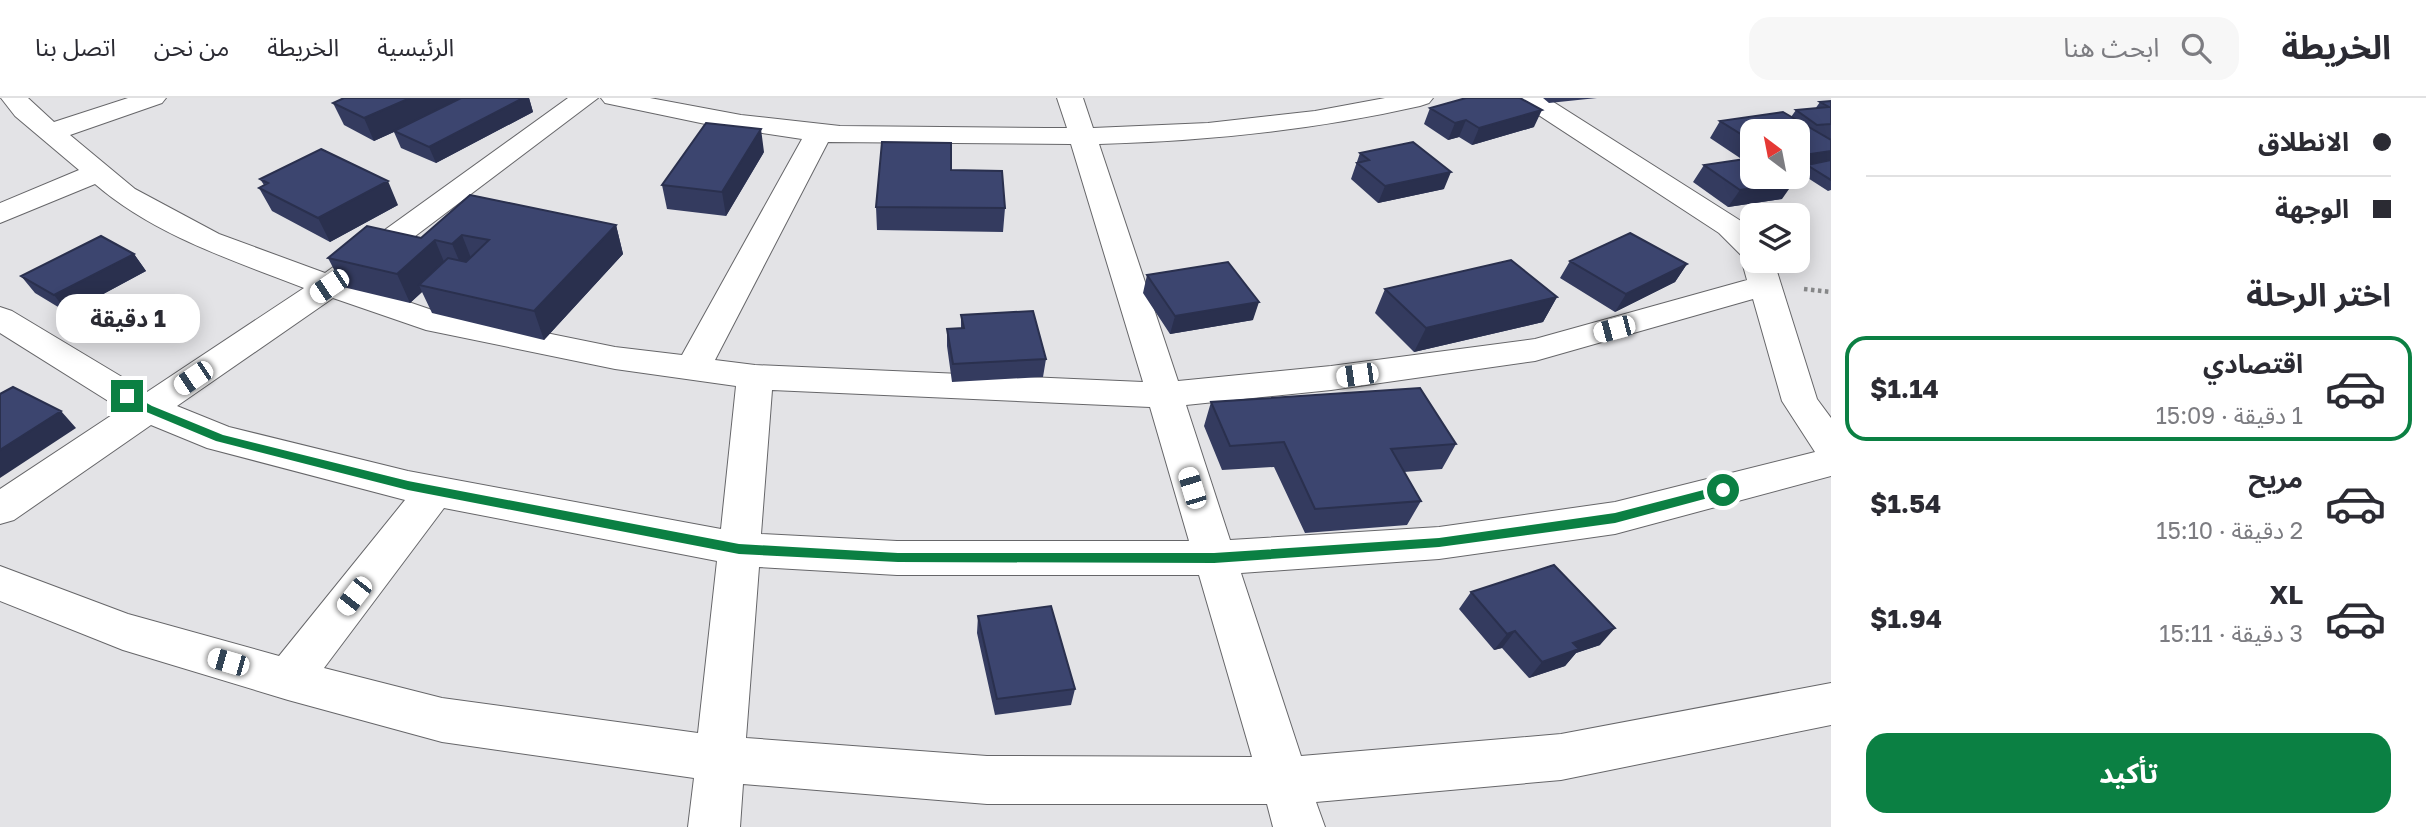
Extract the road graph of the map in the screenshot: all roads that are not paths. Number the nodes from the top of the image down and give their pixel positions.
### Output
1 (14, 98) edge
2 (153, 98) edge
3 (585, 98) edge
4 (614, 98) edge
5 (1069, 98) edge
6 (1420, 98) edge
7 (1529, 98) edge
8 (51, 132) junction
9 (819, 133) junction
10 (1083, 137) junction
11 (99, 172) junction
12 (0, 214) edge
13 (1740, 237) edge
14 (1762, 273) edge
15 (329, 286) junction
16 (0, 318) edge
17 (693, 368) junction
18 (755, 377) junction
19 (1163, 395) junction
20 (148, 409) junction
21 (1831, 447) edge
22 (1831, 462) edge
23 (435, 491) junction
24 (0, 509) edge
25 (739, 549) junction
26 (1214, 558) junction
27 (0, 583) edge
28 (288, 680) junction
29 (1831, 704) edge
30 (719, 759) junction
31 (1284, 781) junction
32 (714, 827) edge
33 (1299, 827) edge

1 - 8 street
2 - 8 street
3 - 15 street
4 - 9 street
5 - 10 street
6 - 10 street
7 - 13 street
8 - 11 street
9 - 10 street
9 - 17 street
10 - 19 street
11 - 12 street
11 - 15 street
14 - 19 street
14 - 21 street
15 - 17 street
15 - 20 street
16 - 20 street
17 - 18 street
18 - 19 street
18 - 25 street
19 - 26 street
20 - 23 street
20 - 24 street
22 - 26 street
23 - 25 street
23 - 28 street
25 - 26 street
25 - 30 street
26 - 31 street
27 - 28 street
28 - 30 street
29 - 31 street
30 - 31 street
30 - 32 street
31 - 33 street

